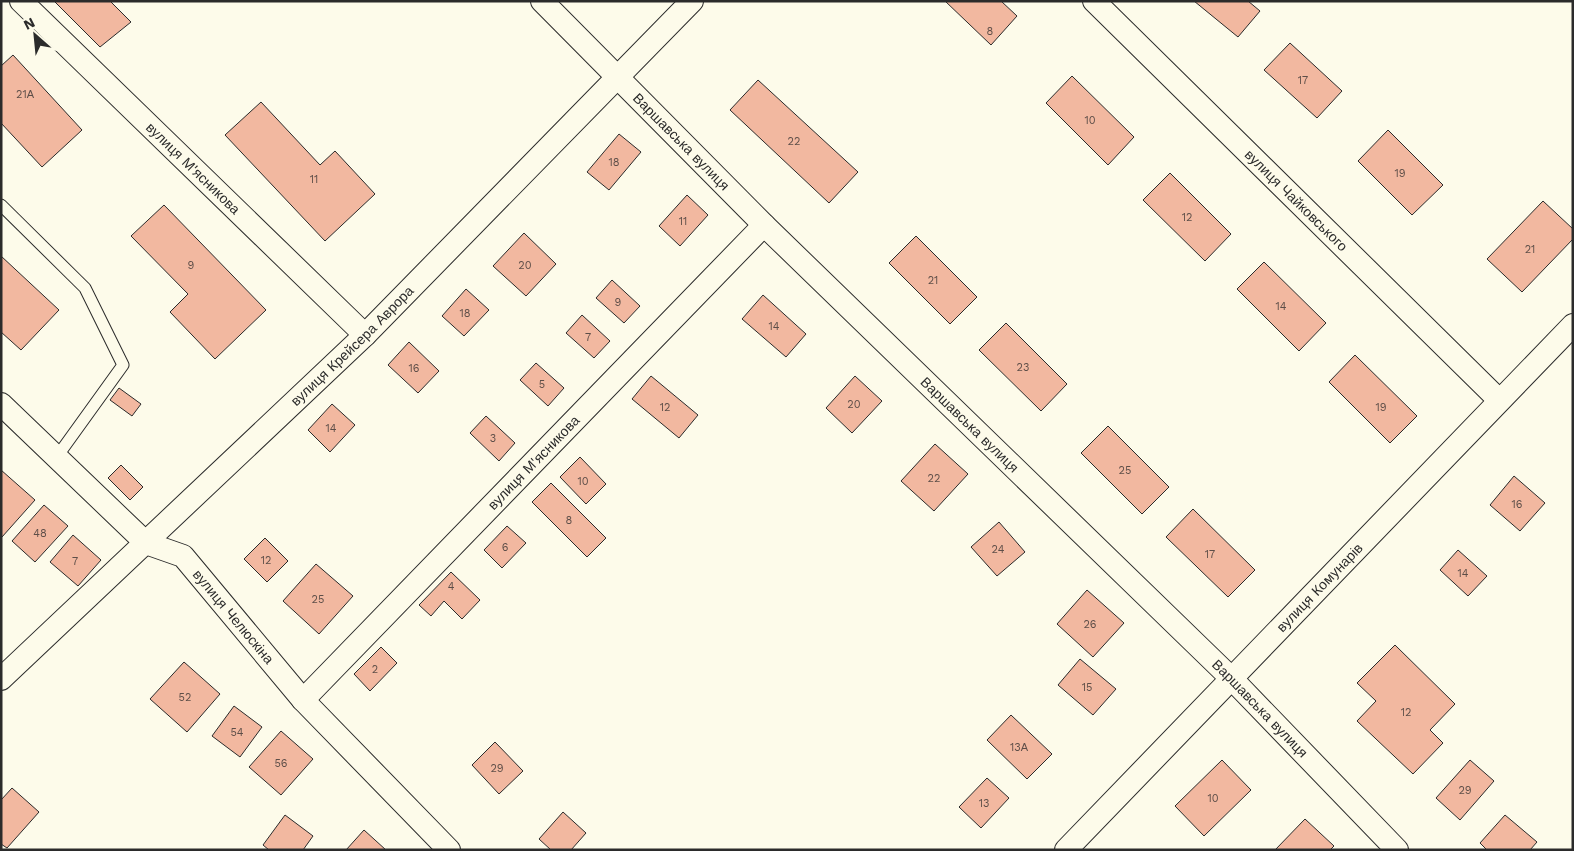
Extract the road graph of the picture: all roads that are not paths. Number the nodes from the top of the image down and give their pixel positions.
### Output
1 (21, 1) edge
2 (542, 1) edge
3 (692, 1) edge
4 (1094, 1) edge
5 (617, 78) junction
6 (1, 205) edge
7 (764, 225) junction
8 (1573, 325) edge
9 (365, 335) junction
10 (1499, 400) junction
11 (1, 404) edge
12 (56, 458) junction
13 (146, 543) junction
14 (1231, 678) junction
15 (1, 679) edge
16 (303, 700) junction
17 (449, 850) edge
18 (1066, 850) edge
19 (1397, 850) edge

1 - 9 street, вулиця М'ясникова
2 - 5 street, Варшавська вулиця
3 - 5 street, вулиця Крейсера Аврора
4 - 10 street, вулиця Чайковського
5 - 7 street, Варшавська вулиця
5 - 9 street, вулиця Крейсера Аврора
6 - 12 lane
7 - 14 street, Варшавська вулиця
7 - 16 street, вулиця М'ясникова
8 - 10 street, вулиця Комунарів
9 - 13 street, вулиця Крейсера Аврора
10 - 14 street, вулиця Комунарів
11 - 12 street, вулиця Челюскіна
12 - 13 street, вулиця Челюскіна
13 - 15 street, вулиця Крейсера Аврора
13 - 16 street, вулиця Челюскіна
14 - 18 street, вулиця Комунарів
14 - 19 street, Варшавська вулиця
16 - 17 street, вулиця Челюскіна

